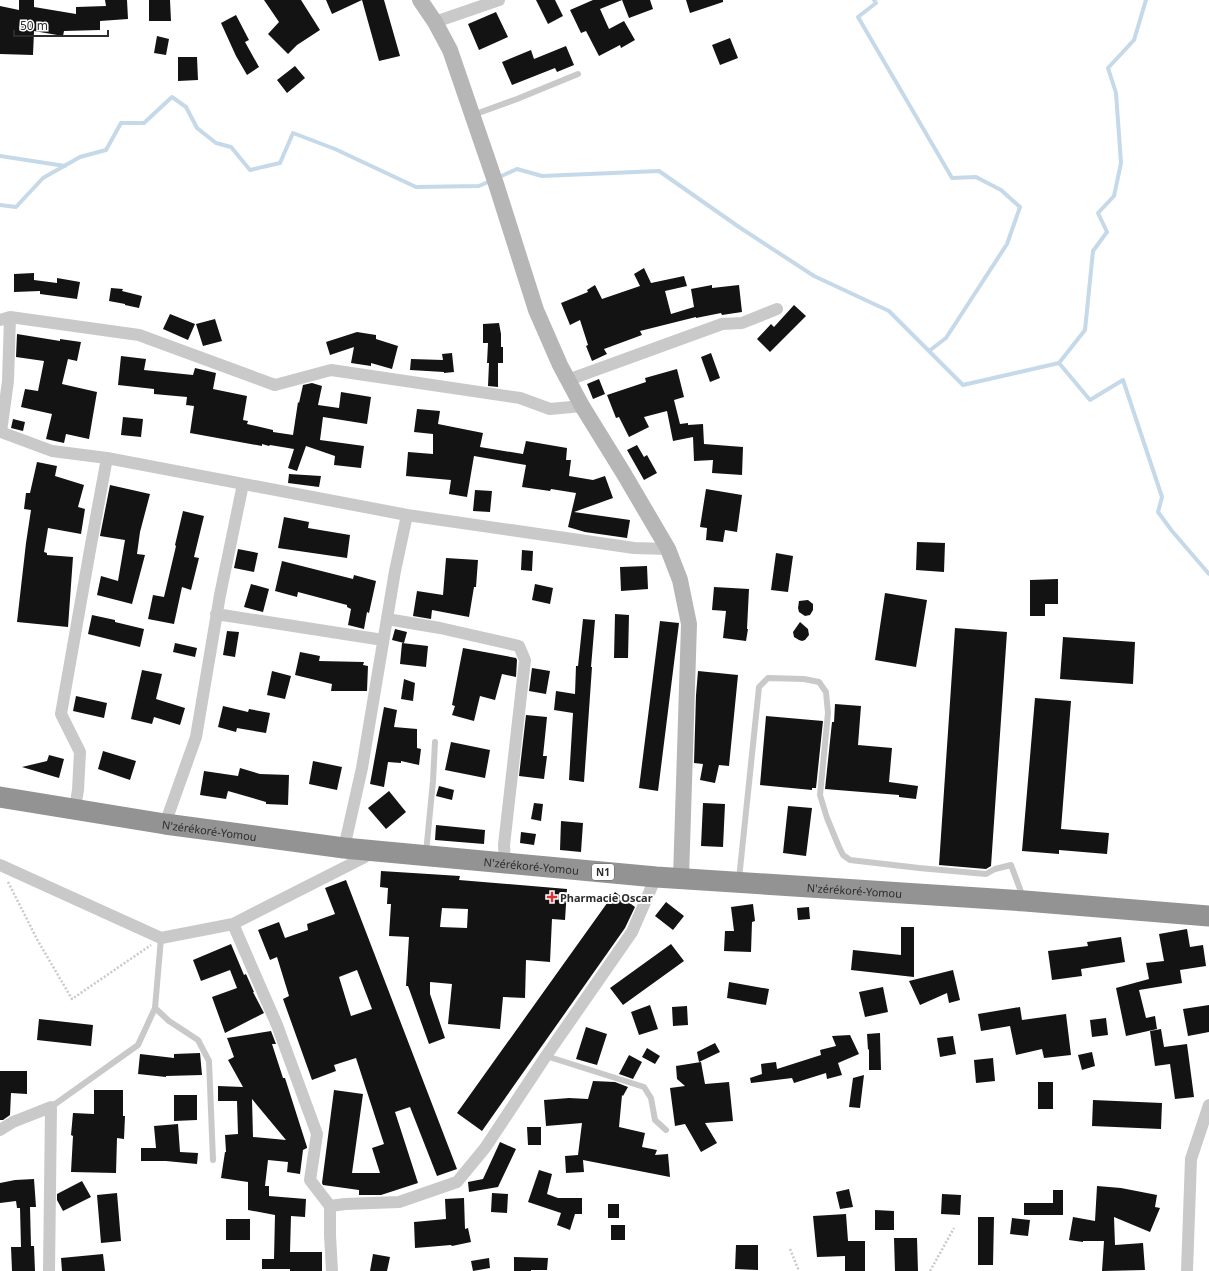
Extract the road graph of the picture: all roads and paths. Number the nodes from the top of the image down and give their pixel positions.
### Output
1 (420, 0) edge
2 (500, 0) edge
3 (435, 22) junction
4 (578, 74) dead end
5 (473, 116) junction
6 (777, 309) dead end
7 (5, 319) edge
8 (568, 380) junction
9 (582, 406) junction
10 (107, 458) junction
11 (243, 484) junction
12 (407, 515) junction
13 (668, 549) junction
14 (216, 614) junction
15 (386, 619) junction
16 (383, 640) junction
17 (435, 742) dead end
18 (0, 797) edge
19 (75, 808) junction
20 (165, 824) junction
21 (344, 848) junction
22 (373, 851) junction
23 (426, 856) junction
24 (505, 864) junction
25 (0, 865) edge
26 (656, 877) junction
27 (681, 878) junction
28 (738, 882) junction
29 (1025, 900) junction
30 (1209, 916) edge
31 (233, 924) junction
32 (161, 938) junction
33 (155, 1008) junction
34 (546, 1056) junction
35 (1209, 1104) edge
36 (51, 1107) junction
37 (0, 1130) edge
38 (666, 1130) dead end
39 (213, 1160) dead end
40 (330, 1206) junction
41 (954, 1228) dead end
42 (790, 1249) dead end
43 (49, 1271) edge
44 (332, 1271) edge
45 (799, 1271) edge
46 (930, 1271) edge
47 (1187, 1271) edge

1 - 3 street
2 - 3 street
3 - 5 street
4 - 5 lane
5 - 8 street
6 - 8 street
7 - 9 street
7 - 10 street
8 - 9 street
9 - 13 street
10 - 11 street
10 - 19 street
11 - 12 street
11 - 14 street
12 - 13 street
12 - 15 street
13 - 27 street
14 - 16 street
14 - 20 street
15 - 16 street
15 - 24 street
16 - 21 street
17 - 23 lane
18 - 19 highway, N'zérékoré-Yomou / N1
19 - 20 highway, N'zérékoré-Yomou / N1
20 - 21 highway, N'zérékoré-Yomou / N1
21 - 22 highway, N'zérékoré-Yomou / N1
22 - 23 highway, N'zérékoré-Yomou / N1
22 - 31 street
23 - 24 highway, N'zérékoré-Yomou / N1
24 - 26 highway, N'zérékoré-Yomou / N1
25 - 32 street
25 - 32 path
26 - 27 highway, N'zérékoré-Yomou / N1
26 - 34 street
27 - 28 highway, N'zérékoré-Yomou / N1
28 - 29 highway, N'zérékoré-Yomou / N1
28 - 29 lane
29 - 30 highway, N'zérékoré-Yomou / N1
31 - 32 street
31 - 40 street
32 - 33 lane
33 - 36 lane
33 - 39 lane
34 - 38 lane
34 - 40 street
35 - 47 street
36 - 37 street
36 - 43 street
40 - 44 street
41 - 46 path
42 - 45 path

